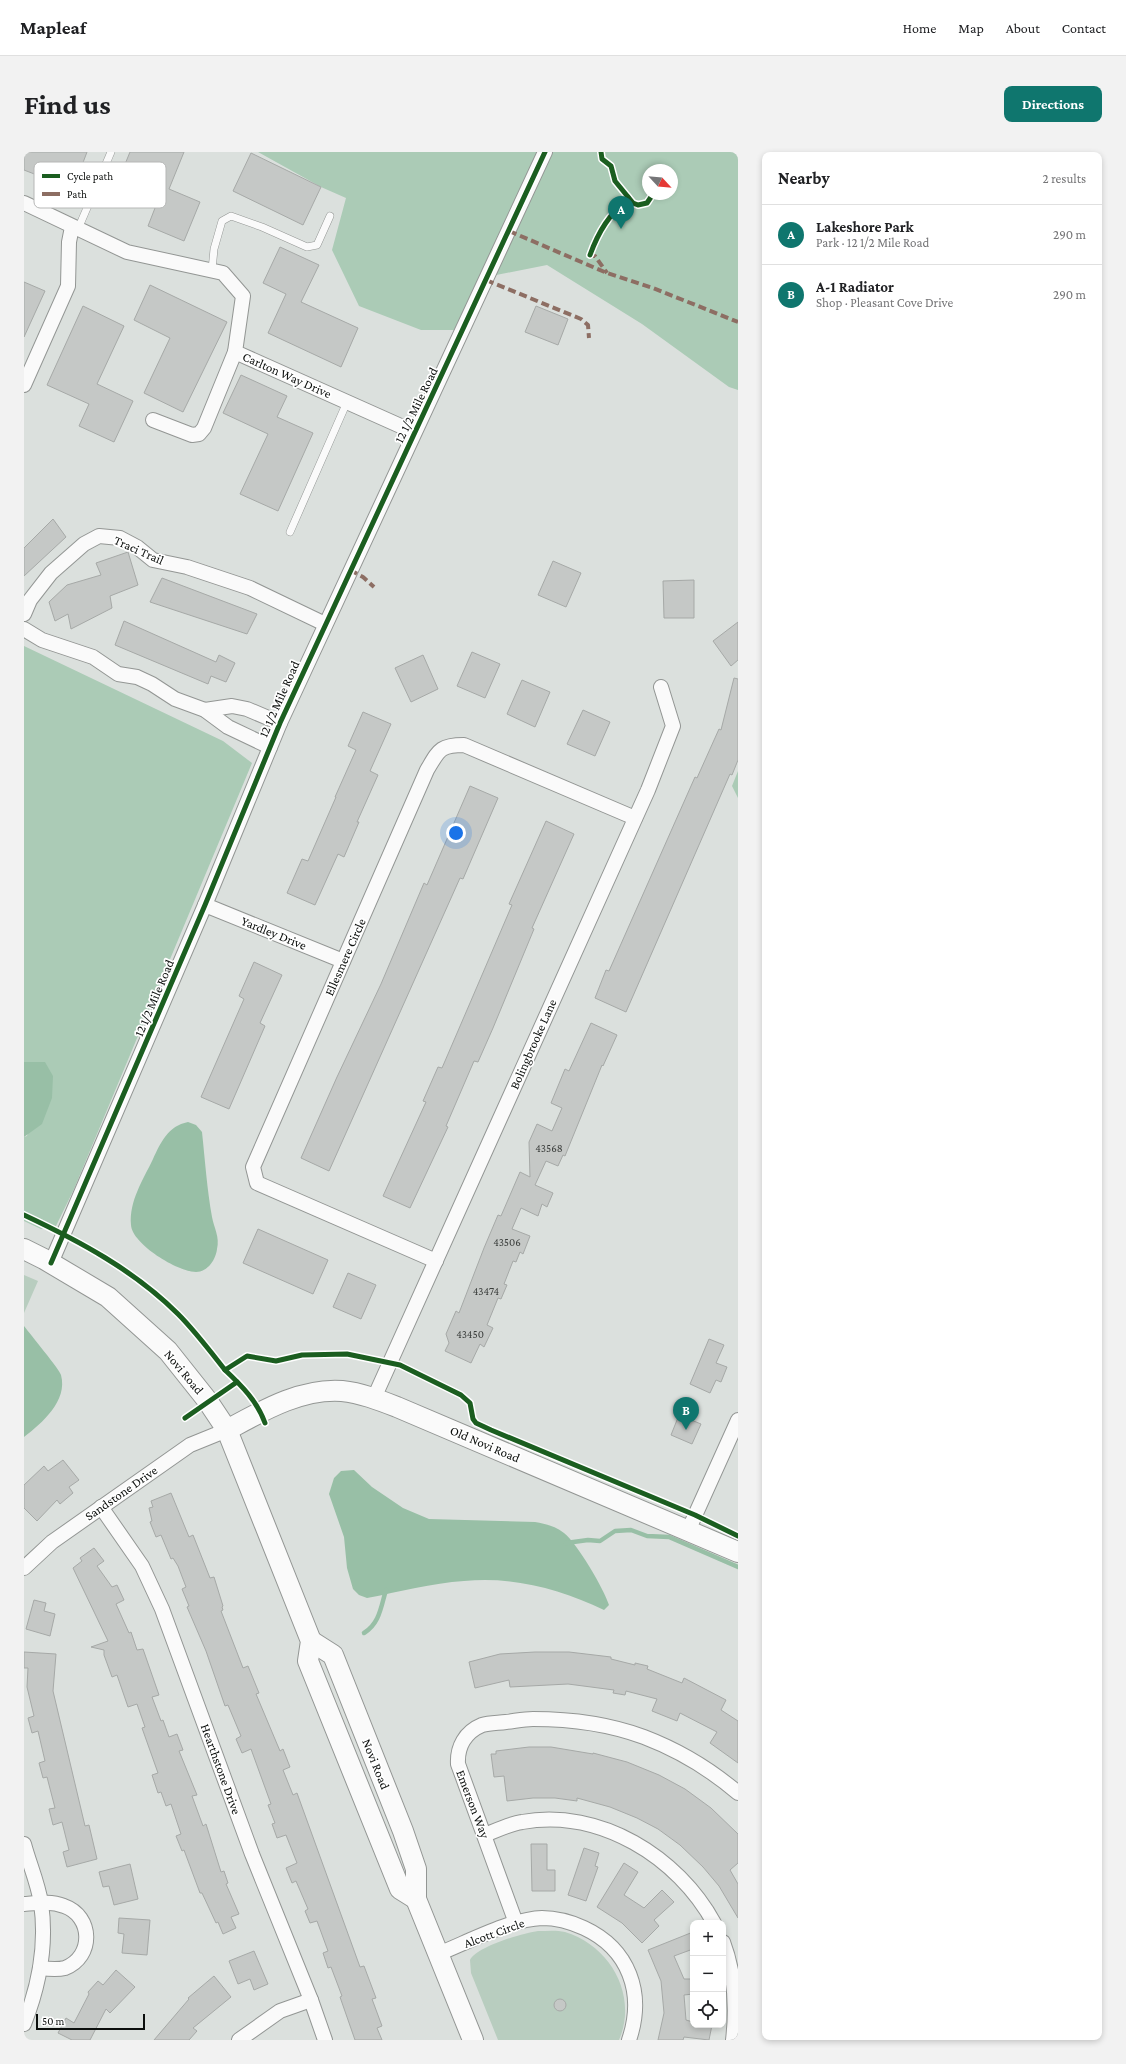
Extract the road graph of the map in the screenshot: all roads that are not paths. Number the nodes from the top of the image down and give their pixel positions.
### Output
1 (111, 152) edge
2 (545, 152) edge
3 (106, 162) edge
4 (24, 203) edge
5 (34, 208) edge
6 (34, 208) edge
7 (84, 208) edge
8 (330, 216) dead end
9 (75, 228) junction
10 (212, 270) junction
11 (235, 352) junction
12 (24, 385) edge
13 (347, 402) junction
14 (153, 420) dead end
15 (414, 432) junction
16 (290, 532) dead end
17 (24, 614) edge
18 (325, 624) junction
19 (24, 629) edge
20 (661, 687) dead end
21 (205, 710) junction
22 (280, 723) junction
23 (270, 747) junction
24 (636, 818) junction
25 (205, 905) junction
26 (343, 961) junction
27 (24, 1249) edge
28 (436, 1261) junction
29 (52, 1263) junction
30 (374, 1398) junction
31 (738, 1420) edge
32 (227, 1430) junction
33 (101, 1506) junction
34 (688, 1531) junction
35 (738, 1552) edge
36 (24, 1568) edge
37 (738, 1793) edge
38 (485, 1835) junction
39 (24, 1844) edge
40 (41, 1903) junction
41 (24, 1904) edge
42 (712, 1920) edge
43 (516, 1923) junction
44 (726, 1953) edge
45 (438, 1954) junction
46 (40, 1968) junction
47 (311, 2000) junction
48 (24, 2024) edge
49 (239, 2040) edge
50 (325, 2040) edge
51 (473, 2040) edge
52 (629, 2040) edge
53 (733, 2040) edge

1 - 3 lane
2 - 15 street, 12 1/2 Mile Road
4 - 6 street, Carlton Way Drive
5 - 9 street, Carlton Way Drive
7 - 9 lane
8 - 10 lane
9 - 10 street, Carlton Way Drive
9 - 12 street
10 - 11 street, Carlton Way Drive
11 - 13 street, Carlton Way Drive
11 - 14 street
13 - 15 street, Carlton Way Drive
13 - 16 lane
15 - 18 street, 12 1/2 Mile Road
17 - 18 street, Traci Trail
18 - 22 street, 12 1/2 Mile Road
19 - 21 street
20 - 24 street, Bolingbrooke Lane
21 - 22 street
21 - 23 street
22 - 23 street, 12 1/2 Mile Road
23 - 25 street, 12 1/2 Mile Road
24 - 26 street, Ellesmere Circle
24 - 28 street, Bolingbrooke Lane
25 - 26 street, Yardley Drive
25 - 29 street, 12 1/2 Mile Road
26 - 28 street, Ellesmere Circle
27 - 29 main road, Novi Road
28 - 30 street, Bolingbrooke Lane
29 - 32 main road, Novi Road
30 - 32 main road, Old Novi Road
30 - 34 main road, Old Novi Road
31 - 34 street
32 - 33 street, Sandstone Drive
32 - 45 main road, Novi Road
33 - 36 street, Sandstone Drive
33 - 47 street, Hearthstone Drive
34 - 35 main road, Old Novi Road
37 - 38 street, Emerson Way
38 - 42 street
38 - 43 street, Emerson Way
39 - 40 street
40 - 41 street
40 - 46 street
40 - 46 street
43 - 45 street, Alcott Circle
43 - 52 street, Alcott Circle
44 - 53 street
45 - 51 main road, Novi Road
46 - 48 street
47 - 49 street
47 - 50 street, Hearthstone Drive

